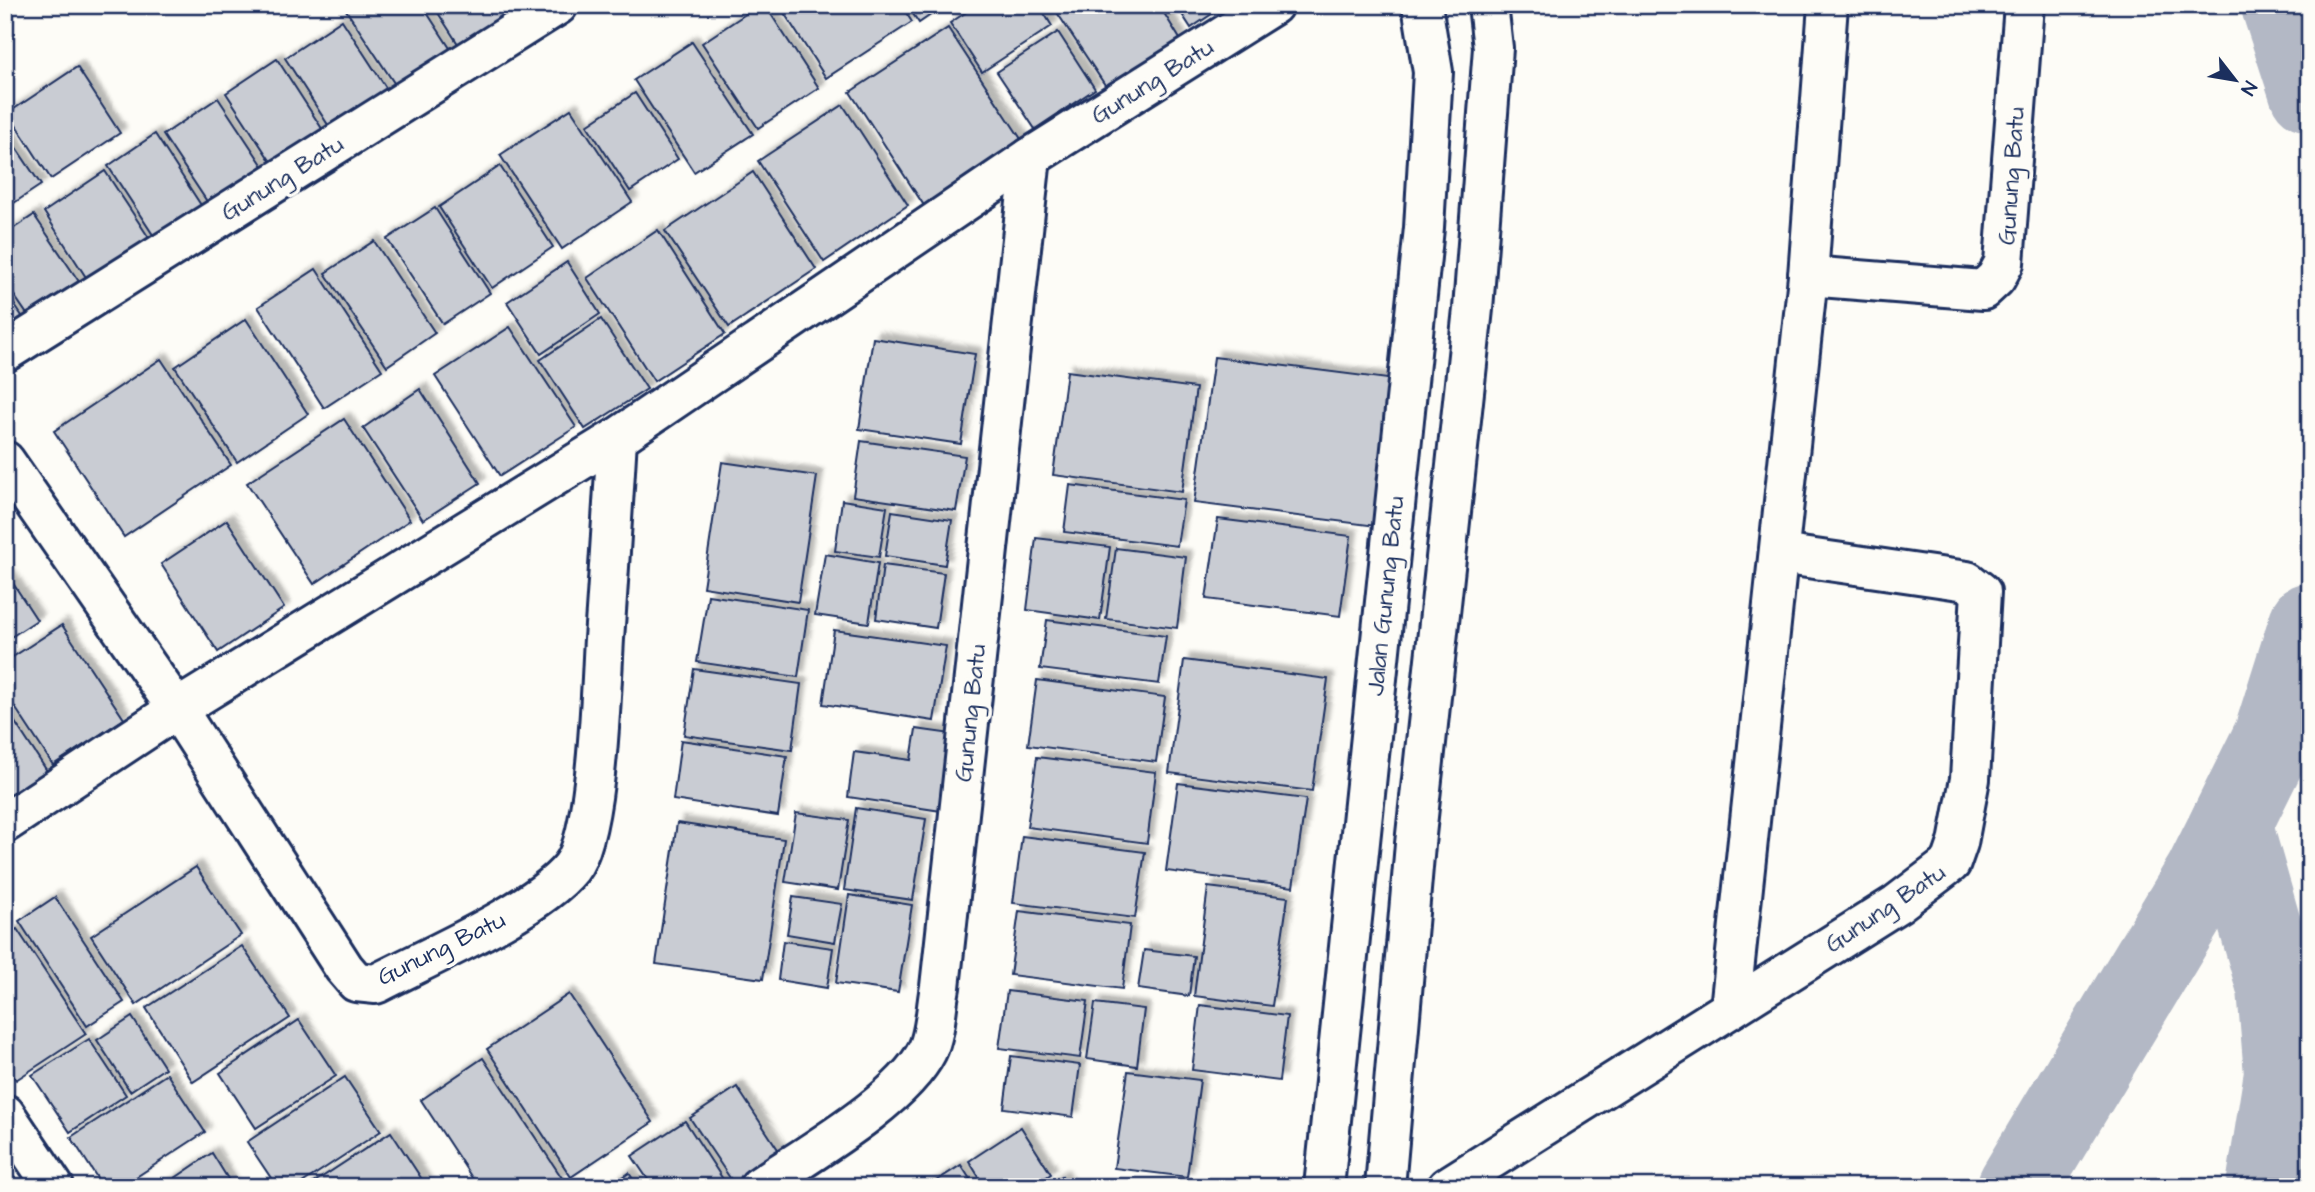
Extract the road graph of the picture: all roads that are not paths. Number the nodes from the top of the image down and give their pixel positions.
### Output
1 (558, 5) edge
2 (1273, 5) edge
3 (1422, 5) edge
4 (1488, 5) edge
5 (1828, 5) edge
6 (2024, 5) edge
7 (1031, 157) junction
8 (1423, 228) junction
9 (1479, 232) junction
10 (1808, 276) junction
11 (5, 352) edge
12 (617, 438) junction
13 (5, 461) edge
14 (1780, 554) junction
15 (177, 709) junction
16 (5, 823) edge
17 (1730, 1009) junction
18 (5, 1114) edge
19 (54, 1187) edge
20 (759, 1187) edge
21 (1324, 1187) edge
22 (1385, 1187) edge
23 (1447, 1187) edge

1 - 11 street, Gunung Batu
2 - 7 street, Gunung Batu
3 - 8 street, Jalan Gunung Batu
4 - 9 street
5 - 10 street
6 - 10 street, Gunung Batu
7 - 12 street, Gunung Batu
7 - 20 street, Gunung Batu
8 - 9 street
8 - 21 street, Jalan Gunung Batu
9 - 22 street
10 - 14 street
12 - 15 street, Gunung Batu
12 - 15 street, Gunung Batu
13 - 15 street, Gunung Batu
14 - 17 street
14 - 17 street, Gunung Batu
15 - 16 street, Gunung Batu
17 - 23 street, Gunung Batu
18 - 19 street

